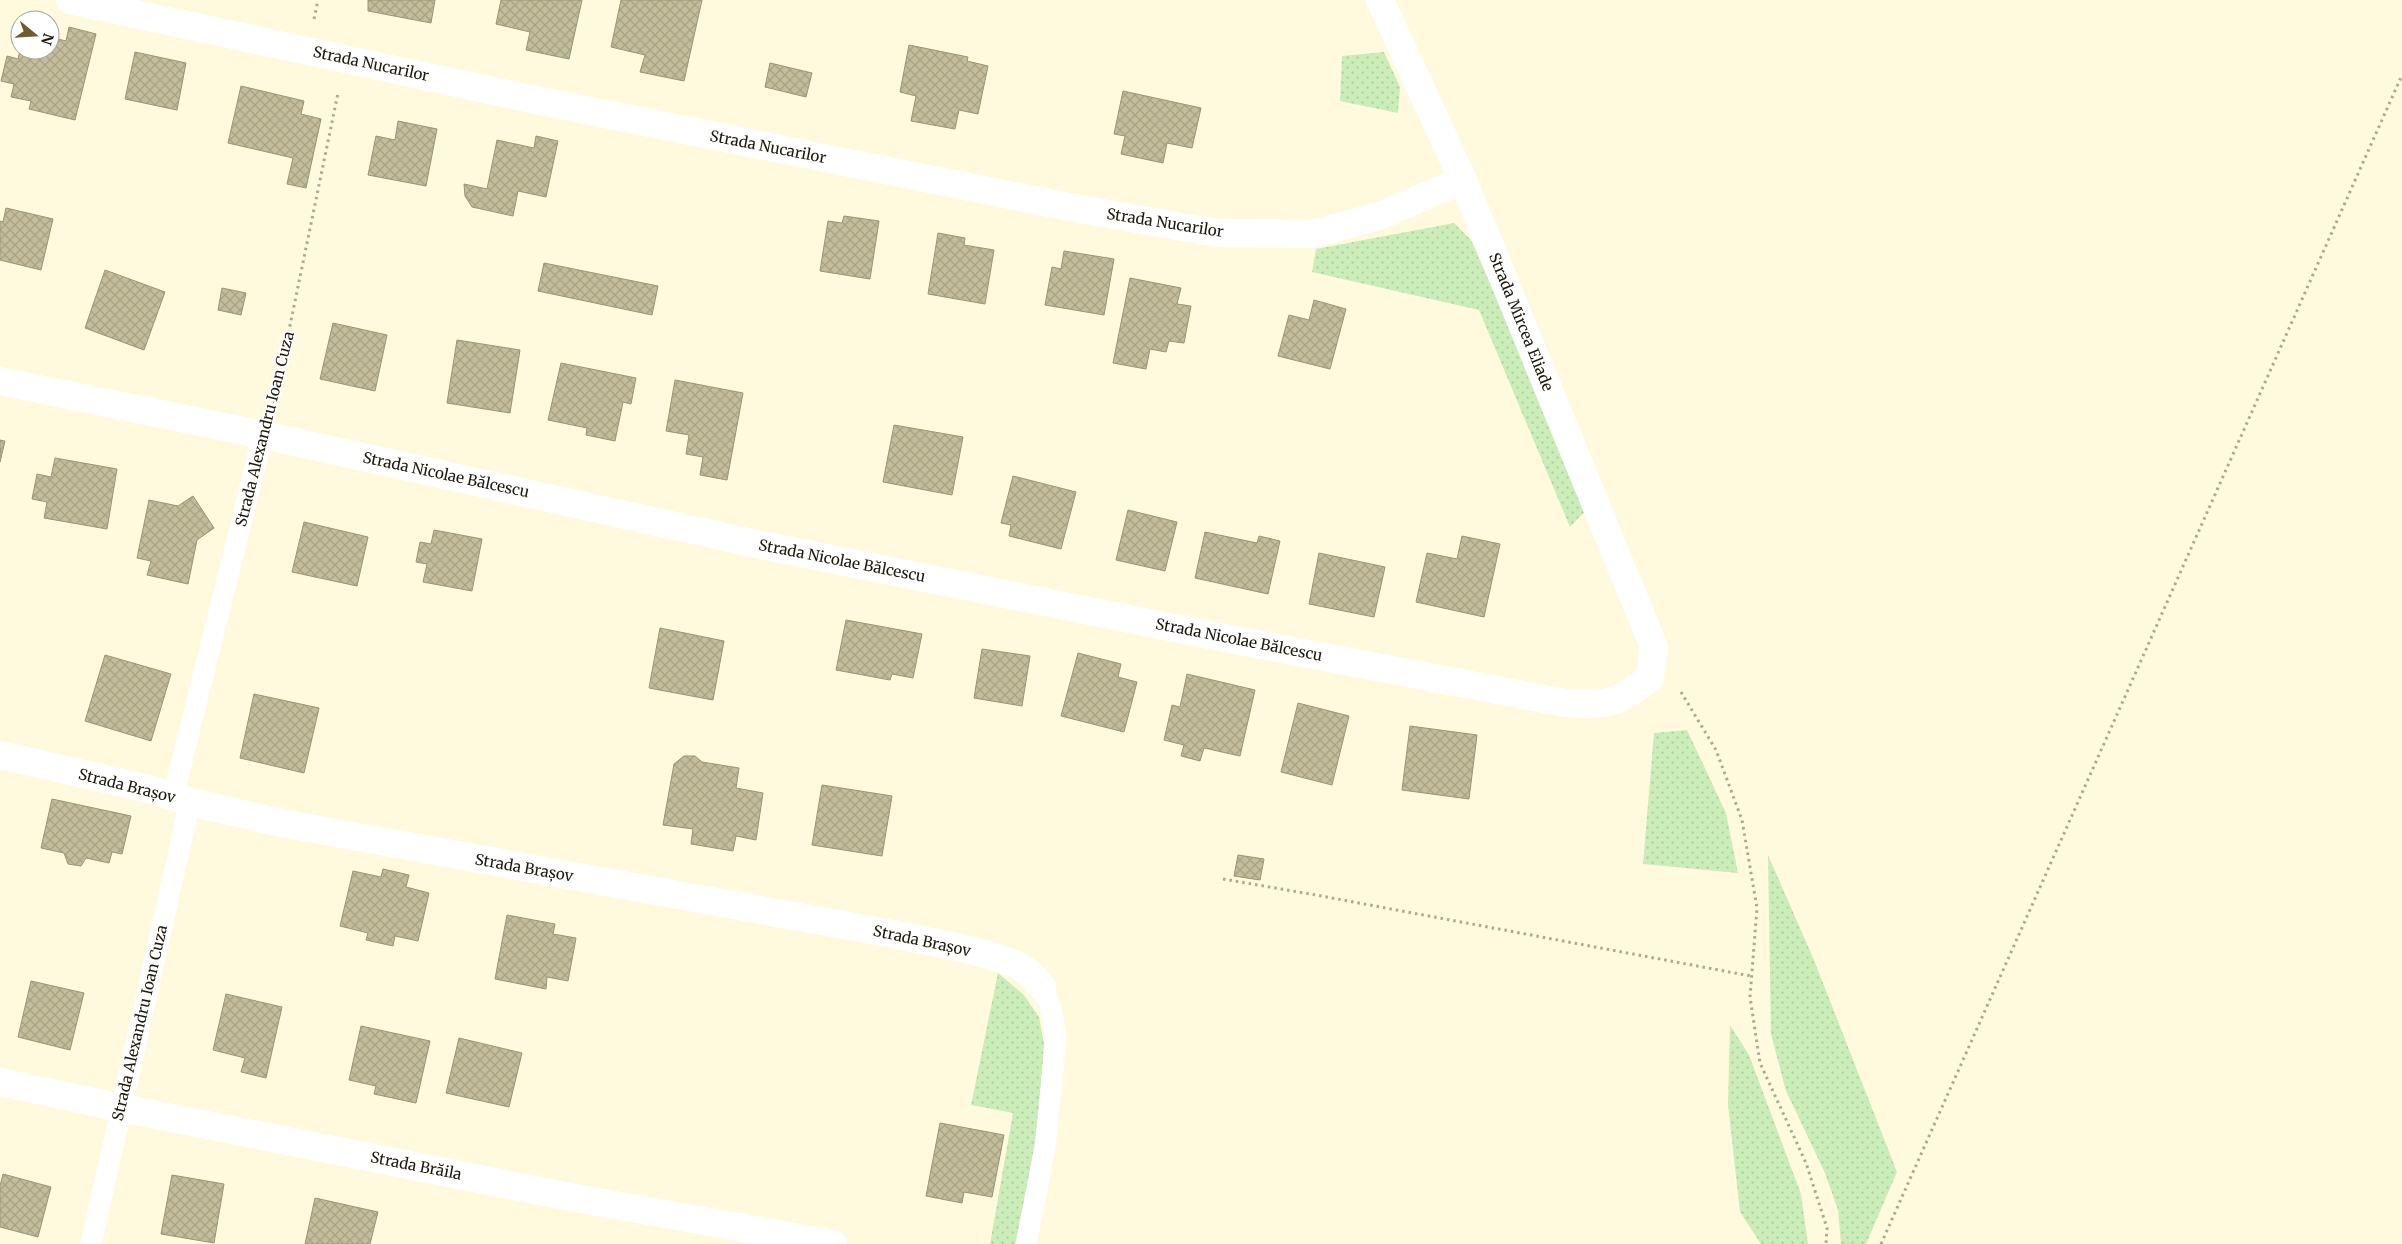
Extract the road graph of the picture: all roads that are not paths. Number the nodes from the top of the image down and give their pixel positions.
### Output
1 (70, 0) edge
2 (1380, 0) edge
3 (1463, 180) junction
4 (0, 381) edge
5 (263, 434) junction
6 (1654, 647) joint
7 (0, 755) edge
8 (182, 800) junction
9 (1042, 987) joint
10 (0, 1082) edge
11 (121, 1108) junction
12 (91, 1244) edge
13 (834, 1244) edge
14 (1026, 1244) edge

1 - 3 street, Strada Nucarilor
2 - 3 street, Strada Mircea Eliade
3 - 6 street, Strada Mircea Eliade
4 - 5 street, Strada Nicolae Bălcescu
5 - 6 street, Strada Nicolae Bălcescu
5 - 8 lane, Strada Alexandru Ioan Cuza
7 - 8 street, Strada Brașov
8 - 9 street, Strada Brașov
8 - 11 lane, Strada Alexandru Ioan Cuza
9 - 14 lane
10 - 11 street, Strada Brăila
11 - 12 lane, Strada Alexandru Ioan Cuza
11 - 13 street, Strada Brăila

